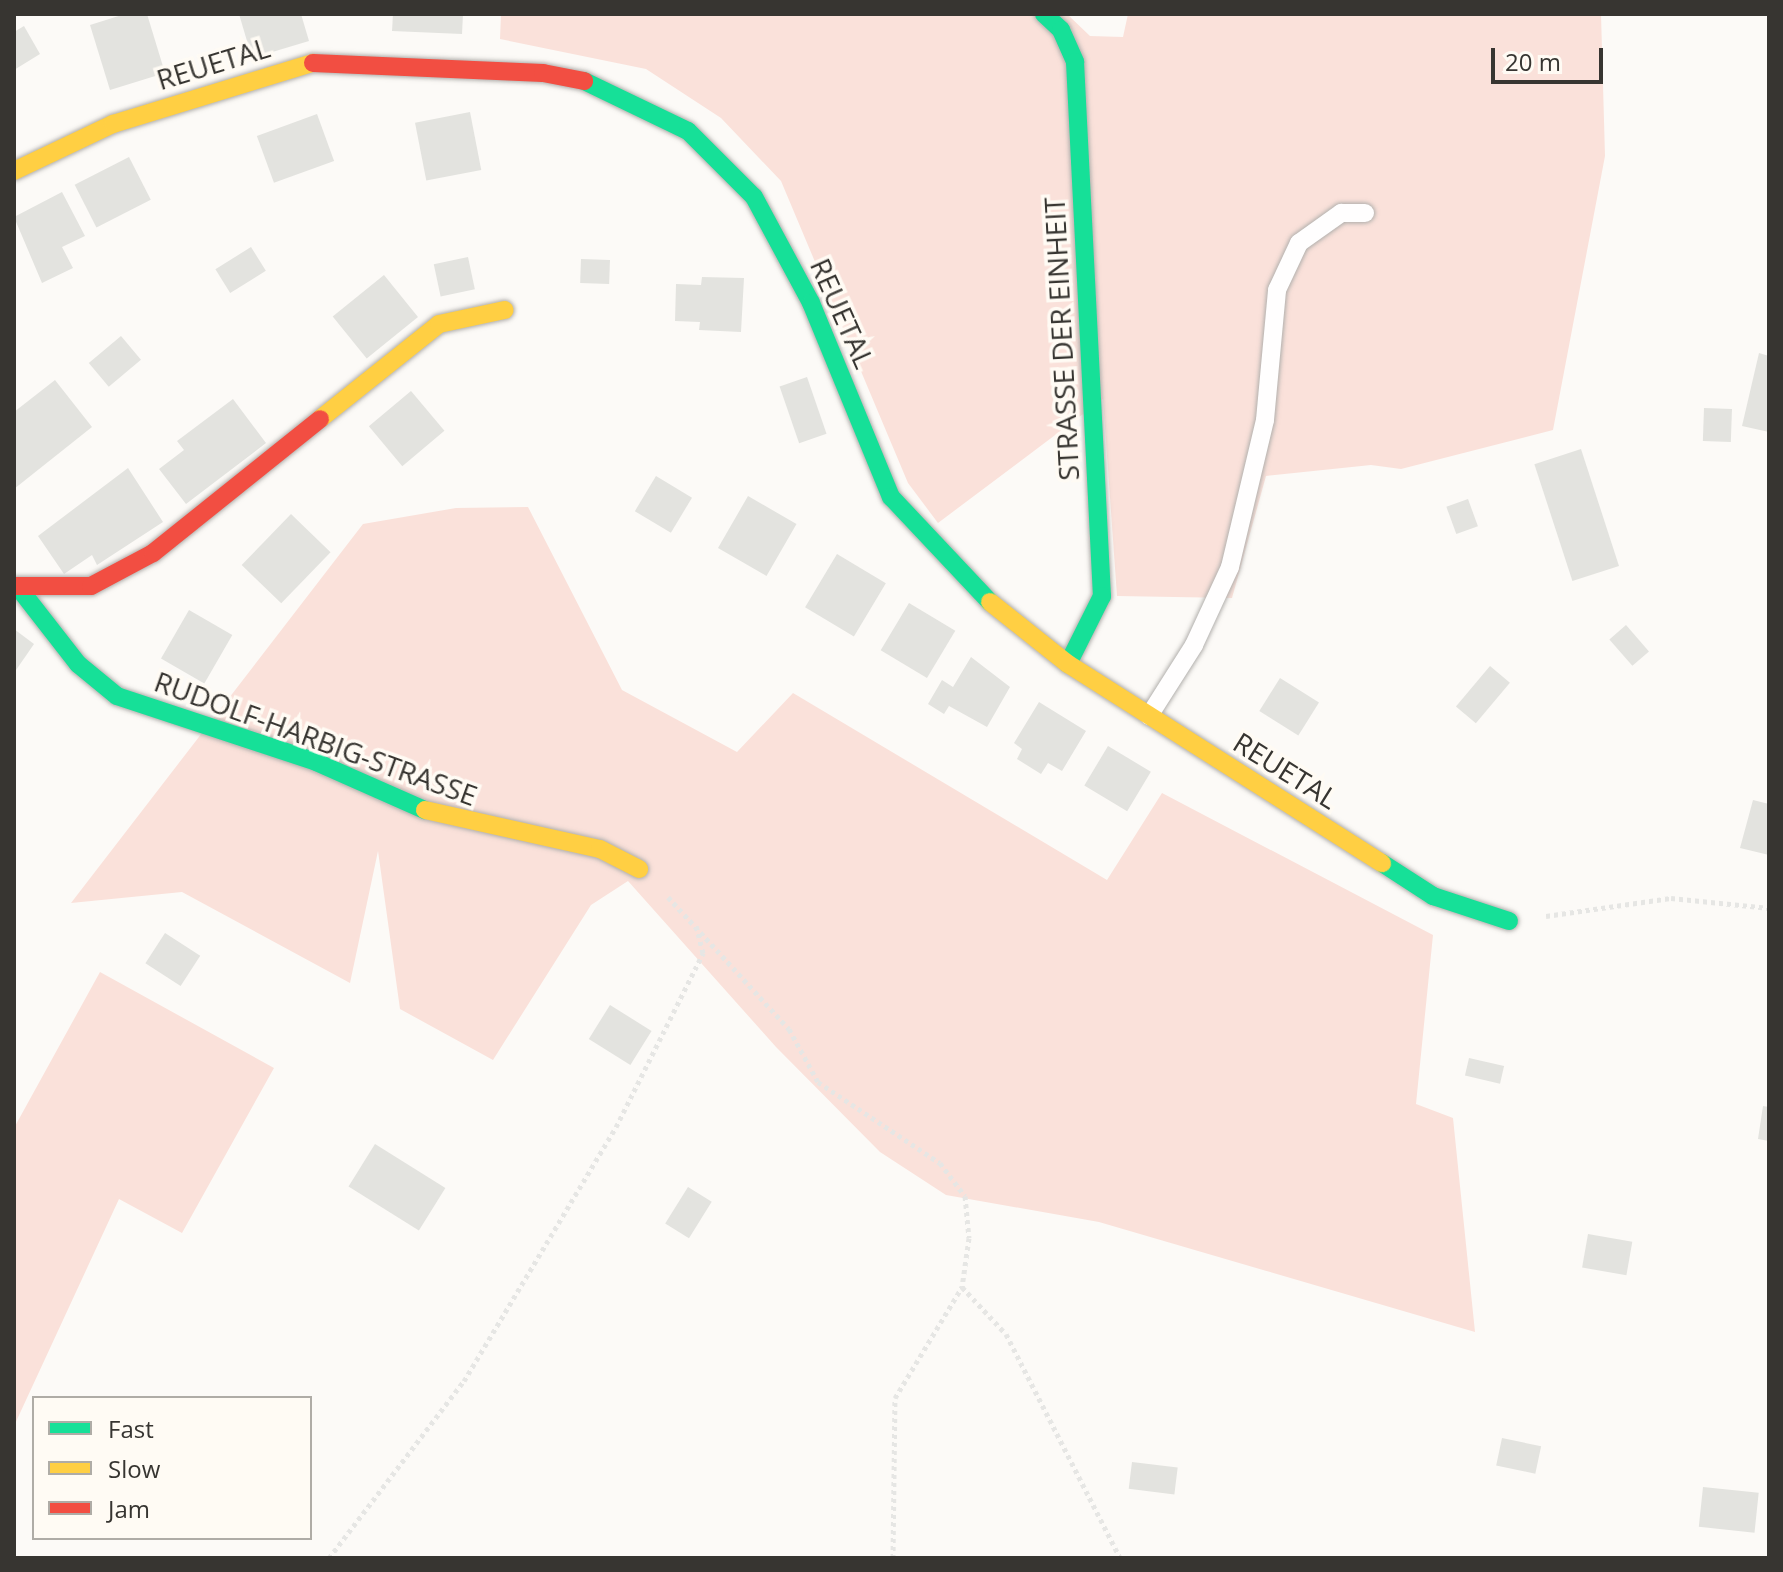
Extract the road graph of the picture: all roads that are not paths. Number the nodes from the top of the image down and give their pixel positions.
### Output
1 (1044, 14) edge
2 (16, 171) edge
3 (1365, 213) dead end
4 (505, 310) dead end
5 (16, 586) edge
6 (1068, 664) junction
7 (1149, 716) junction
8 (639, 869) dead end
9 (1509, 921) road end

1 - 6 street, STRASSE DER EINHEIT
2 - 6 street, REUETAL
3 - 7 lane
4 - 5 street, RUDOLF-HARBIG-STRASSE
5 - 8 street, RUDOLF-HARBIG-STRASSE
6 - 7 street, REUETAL
7 - 9 street, REUETAL

